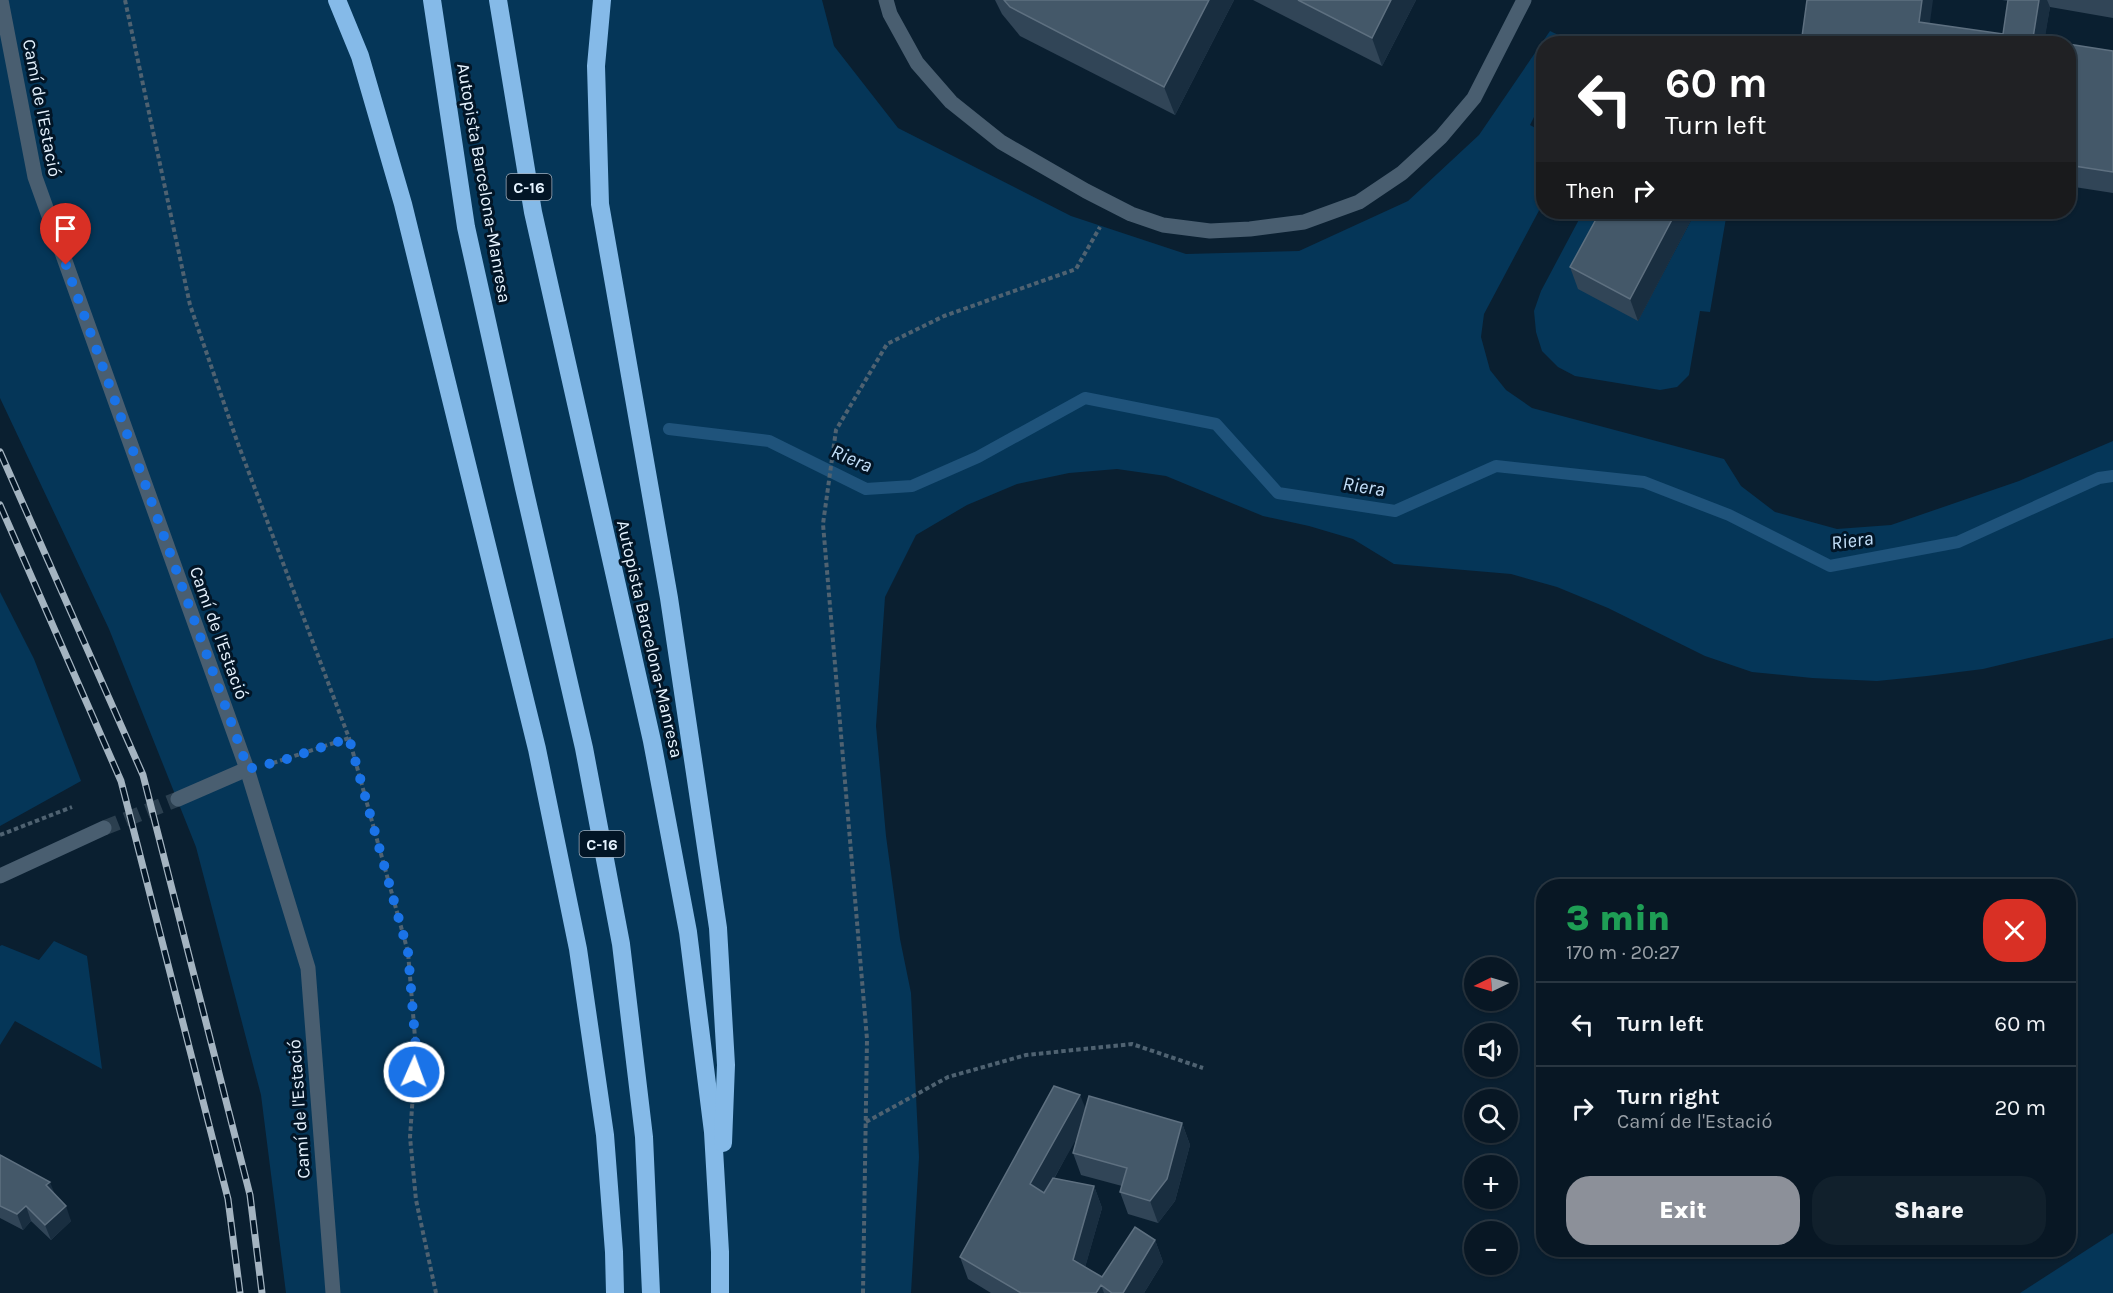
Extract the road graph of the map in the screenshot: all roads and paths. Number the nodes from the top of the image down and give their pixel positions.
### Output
1 (1, 0) edge
2 (125, 0) edge
3 (336, 0) edge
4 (432, 0) edge
5 (498, 0) edge
6 (602, 0) edge
7 (886, 0) edge
8 (1524, 0) edge
9 (1113, 205) junction
10 (349, 738) junction
11 (248, 769) junction
12 (178, 799) tunnel mouth
13 (72, 807) dead end
14 (104, 828) tunnel mouth
15 (0, 835) edge
16 (0, 876) edge
17 (1203, 1068) dead end
18 (866, 1122) junction
19 (720, 1252) junction
20 (333, 1293) edge
21 (436, 1293) edge
22 (615, 1293) edge
23 (651, 1293) edge
24 (720, 1293) edge
25 (863, 1293) edge

1 - 11 street, Camí de l'Estació
2 - 10 path
3 - 22 highway
4 - 23 highway, Autopista Barcelona-Manresa / C-16
5 - 19 highway, Autopista Barcelona-Manresa / C-16
6 - 19 highway
7 - 9 street
8 - 9 street
9 - 18 path
10 - 11 path
10 - 21 path
11 - 12 street
11 - 20 street, Camí de l'Estació
13 - 15 path
14 - 16 street
17 - 18 path
18 - 25 path
19 - 24 highway, Autopista Barcelona-Manresa / C-16

